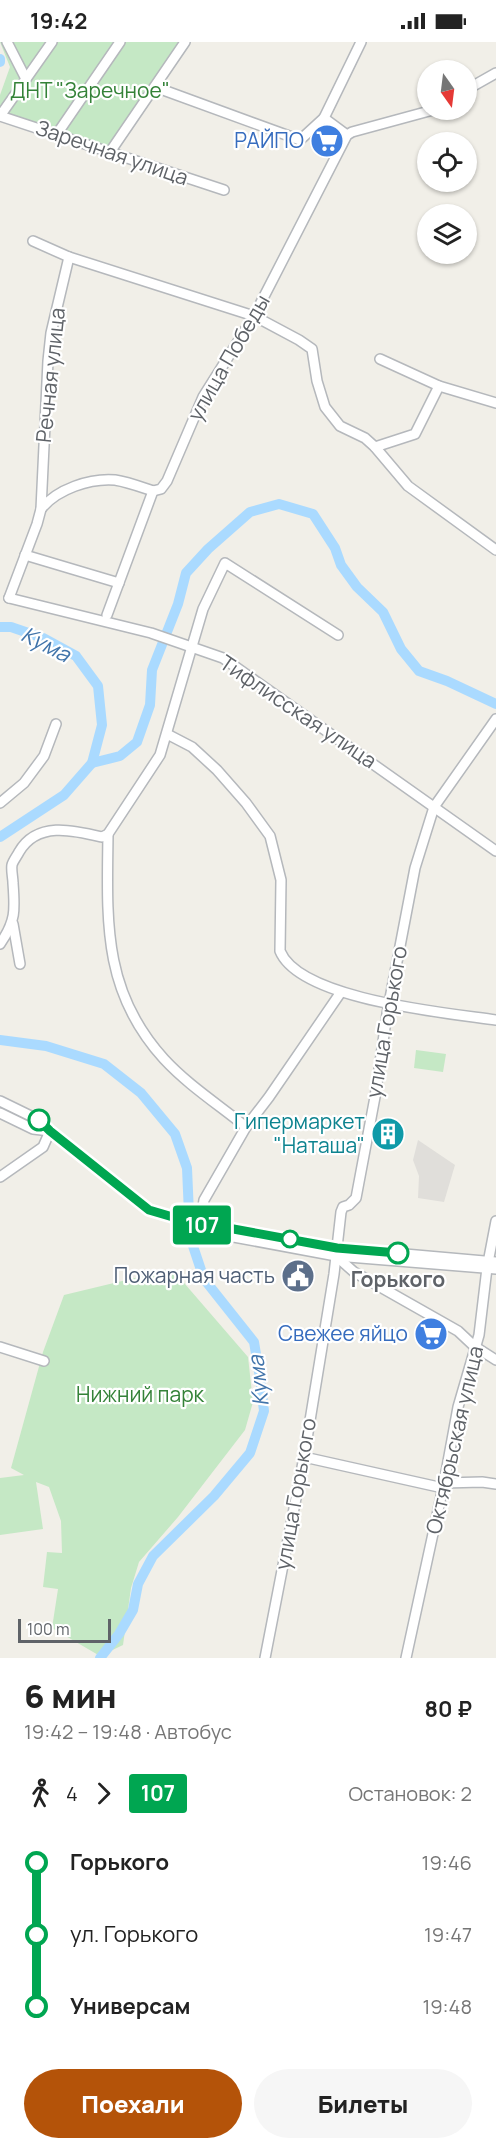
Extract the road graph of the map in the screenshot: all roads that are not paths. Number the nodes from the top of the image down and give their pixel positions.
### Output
1 (7, 42) edge
2 (52, 42) edge
3 (120, 42) edge
4 (185, 42) edge
5 (361, 42) edge
6 (496, 73) edge
7 (26, 79) junction
8 (477, 84) edge
9 (155, 87) junction
10 (417, 114) edge
11 (0, 116) edge
12 (324, 118) junction
13 (349, 133) junction
14 (57, 134) junction
15 (110, 152) junction
16 (224, 190) dead end
17 (33, 241) dead end
18 (69, 257) junction
19 (254, 316) junction
20 (380, 359) dead end
21 (439, 386) junction
22 (496, 403) edge
23 (375, 447) junction
24 (153, 490) junction
25 (41, 509) junction
26 (496, 550) edge
27 (25, 555) junction
28 (119, 583) junction
29 (4, 601) edge
30 (107, 615) dead end
31 (338, 636) dead end
32 (192, 647) junction
33 (496, 718) edge
34 (56, 724) dead end
35 (492, 733) edge
36 (167, 734) junction
37 (0, 803) edge
38 (434, 807) junction
39 (108, 834) junction
40 (496, 851) edge
41 (13, 924) junction
42 (0, 944) edge
43 (20, 964) dead end
44 (341, 992) junction
45 (389, 1005) junction
46 (496, 1020) edge
47 (0, 1101) edge
48 (0, 1113) edge
49 (246, 1126) junction
50 (50, 1131) junction
51 (0, 1178) edge
52 (496, 1221) edge
53 (200, 1225) junction
54 (336, 1252) junction
55 (492, 1265) edge
56 (0, 1347) edge
57 (476, 1347) junction
58 (496, 1360) edge
59 (44, 1361) dead end
60 (304, 1457) junction
61 (496, 1484) edge
62 (444, 1485) junction
63 (265, 1658) edge
64 (406, 1658) edge

1 - 7 street
2 - 7 street
3 - 14 street
4 - 9 street
5 - 12 street
6 - 8 street
7 - 11 street
9 - 12 street
9 - 15 street
10 - 13 street
11 - 14 street, Заречная улица
12 - 13 street
13 - 19 street, улица Победы
14 - 15 street, Заречная улица
15 - 16 street, Заречная улица
17 - 18 street
18 - 19 street
18 - 25 street, Речная улица
19 - 23 street
19 - 24 street, улица Победы
20 - 21 street
21 - 22 street
21 - 23 street
23 - 26 street
24 - 25 street
24 - 28 street, улица Победы
25 - 27 street, Речная улица
27 - 28 street
27 - 29 street, Речная улица
28 - 30 street, улица Победы
29 - 32 street, Тифлисская улица
31 - 32 street
32 - 36 street
32 - 38 street, Тифлисская улица
33 - 35 street, улица Горького
34 - 37 street
35 - 38 street, улица Горького
36 - 39 street
36 - 44 street
38 - 40 street, Тифлисская улица
38 - 45 street, улица Горького
39 - 41 street
39 - 49 street
41 - 42 street
41 - 43 street
44 - 45 street
44 - 49 street
45 - 46 street
45 - 54 street, улица Горького
47 - 50 street
48 - 50 street
49 - 53 street
50 - 51 street
50 - 53 street
52 - 55 street, Октябрьская улица
53 - 54 street
54 - 55 street
54 - 57 street
54 - 60 street, улица Горького
55 - 57 street, Октябрьская улица
56 - 59 street
57 - 58 street
57 - 62 street, Октябрьская улица
60 - 62 street
60 - 63 street, улица Горького
61 - 62 street
62 - 64 street, Октябрьская улица

